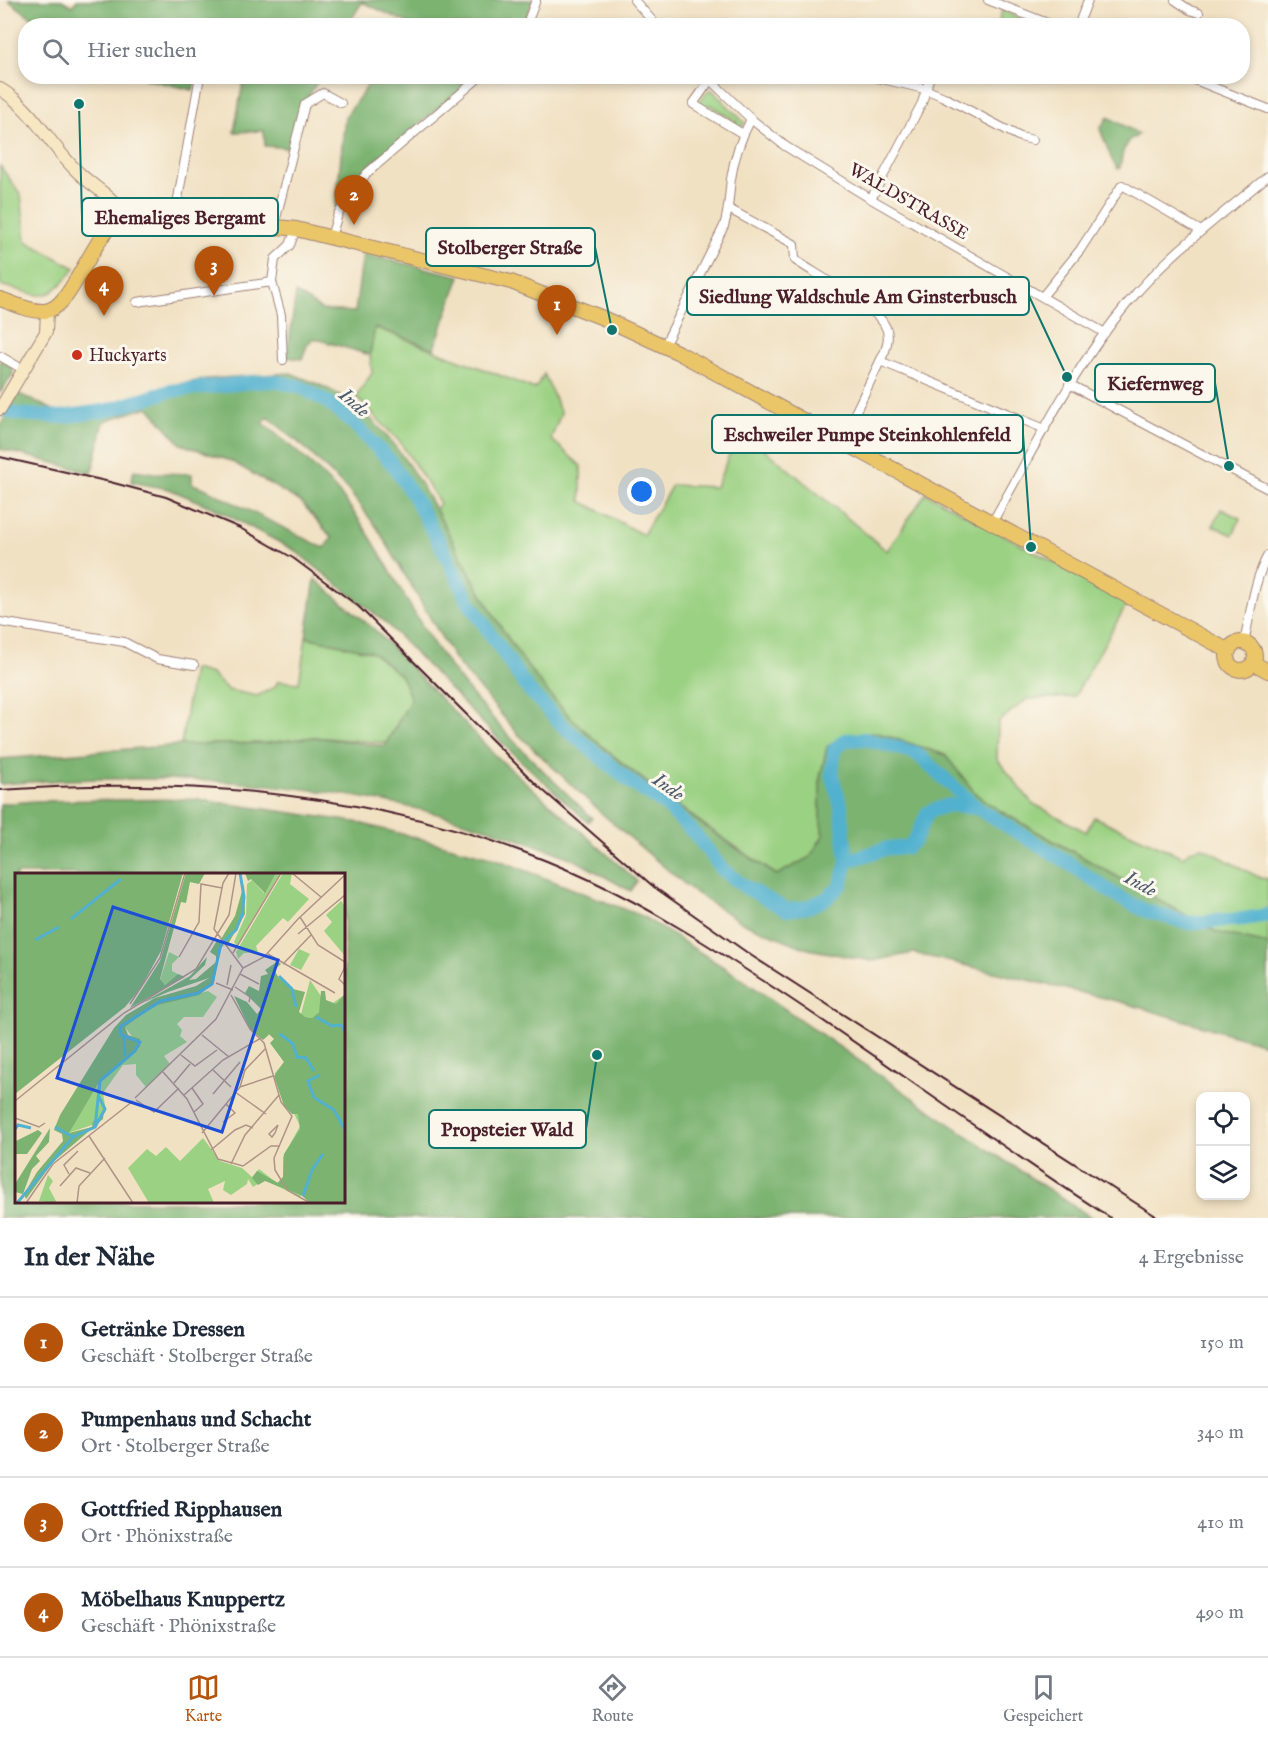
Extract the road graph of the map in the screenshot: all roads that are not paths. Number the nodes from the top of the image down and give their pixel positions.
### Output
1 (537, 0) edge
2 (634, 0) edge
3 (988, 0) edge
4 (1088, 0) edge
5 (1175, 0) edge
6 (1199, 13) dead end
7 (529, 18) edge
8 (650, 18) edge
9 (1034, 18) edge
10 (1081, 18) edge
11 (199, 84) edge
12 (471, 84) edge
13 (705, 84) edge
14 (714, 84) edge
15 (903, 84) edge
16 (927, 84) edge
17 (1205, 84) edge
18 (0, 89) edge
19 (925, 89) junction
20 (342, 103) dead end
21 (1268, 109) edge
22 (751, 119) junction
23 (743, 134) junction
24 (1033, 140) dead end
25 (1268, 176) edge
26 (871, 199) junction
27 (729, 209) junction
28 (124, 215) junction
29 (172, 220) junction
30 (274, 226) junction
31 (296, 229) junction
32 (1201, 231) junction
33 (331, 237) junction
34 (272, 282) junction
35 (1042, 297) junction
36 (0, 298) edge
37 (137, 302) dead end
38 (47, 311) junction
39 (1105, 333) junction
40 (664, 346) junction
41 (0, 356) edge
42 (283, 360) dead end
43 (880, 361) junction
44 (24, 370) junction
45 (1069, 384) junction
46 (0, 409) edge
47 (1045, 429) junction
48 (842, 440) junction
49 (1268, 489) edge
50 (993, 521) junction
51 (1268, 555) edge
52 (0, 622) edge
53 (1244, 643) junction
54 (1229, 651) junction
55 (1253, 663) junction
56 (194, 665) dead end
57 (1268, 671) edge

1 - 7 street
2 - 8 street
3 - 9 street
4 - 10 street
5 - 6 street
11 - 29 street
12 - 33 street
13 - 23 street, WALDSTRASSE
14 - 22 street, WALDSTRASSE
15 - 19 street
16 - 19 street
17 - 21 street
18 - 28 main road
19 - 24 street
19 - 26 street
20 - 30 street
22 - 23 street
22 - 26 street, WALDSTRASSE
23 - 27 street
25 - 32 street
26 - 35 street, WALDSTRASSE
27 - 40 street
27 - 43 street
28 - 29 main road
28 - 38 main road
29 - 30 main road
30 - 31 main road
31 - 33 main road
31 - 34 street
32 - 35 street
32 - 39 street
33 - 40 main road
34 - 37 street
34 - 42 street
35 - 39 street, WALDSTRASSE
36 - 38 main road
38 - 44 main road
39 - 45 street
40 - 48 main road
41 - 44 street
43 - 47 street
43 - 48 street
44 - 46 main road
45 - 47 street
45 - 49 street
47 - 50 street
48 - 50 main road
50 - 54 main road
51 - 53 street
52 - 56 street
53 - 54 main road
53 - 55 main road
54 - 55 main road
55 - 57 main road

